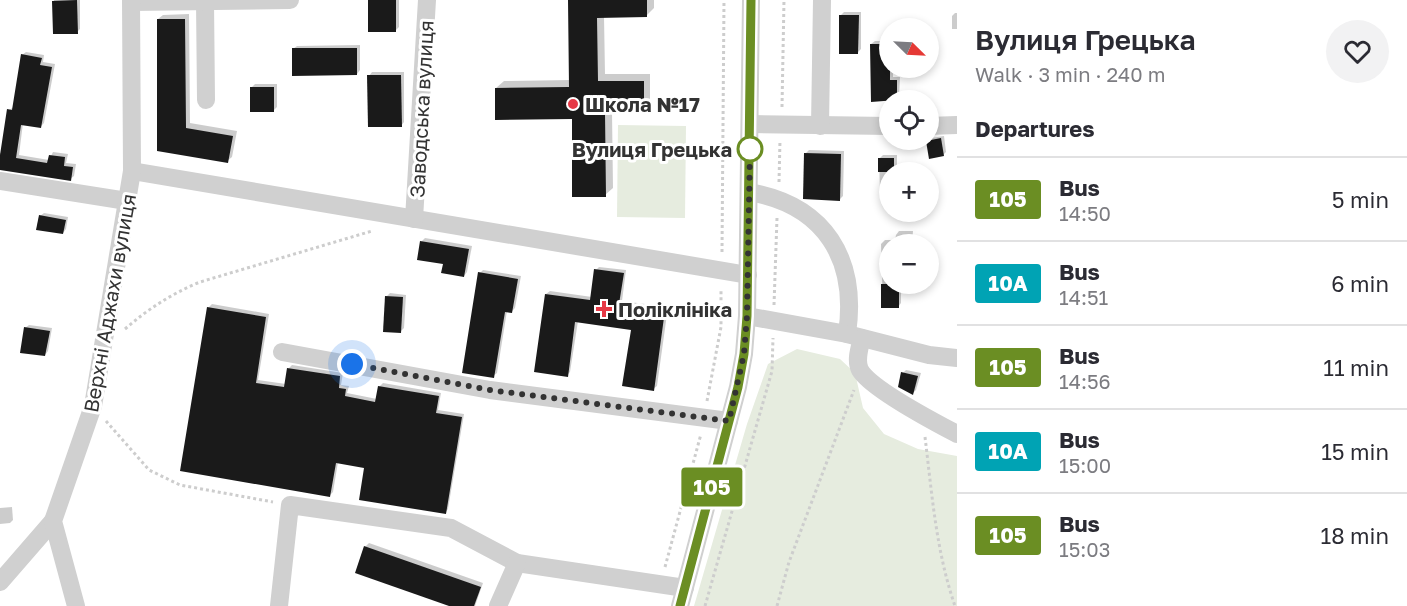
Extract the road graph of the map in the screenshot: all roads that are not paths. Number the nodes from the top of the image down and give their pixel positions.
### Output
1 (290, 0) edge
2 (427, 0) edge
3 (751, 0) edge
4 (822, 0) edge
5 (131, 1) edge
6 (206, 1) edge
7 (206, 100) dead end
8 (751, 124) junction
9 (820, 126) junction
10 (879, 126) edge
11 (939, 126) edge
12 (957, 126) edge
13 (132, 171) junction
14 (0, 181) edge
15 (749, 192) junction
16 (127, 201) junction
17 (414, 219) junction
18 (748, 275) junction
19 (747, 316) junction
20 (854, 336) junction
21 (282, 352) dead end
22 (957, 358) edge
23 (729, 421) junction
24 (957, 434) edge
25 (53, 520) junction
26 (517, 564) junction
27 (0, 582) edge
28 (685, 588) junction
29 (76, 606) edge
30 (279, 606) edge
31 (498, 606) edge
32 (680, 606) edge

1 - 6 street
2 - 17 street, Заводська вулиця
3 - 8 street
4 - 9 street
5 - 6 street
5 - 13 street, Верхні Аджахи вулиця
6 - 7 street
8 - 9 street
8 - 15 street
9 - 10 street
11 - 12 street
13 - 16 street, Верхні Аджахи вулиця
13 - 17 street
14 - 16 street
15 - 18 street
15 - 20 street
16 - 25 street, Верхні Аджахи вулиця
17 - 18 street
18 - 19 street
19 - 20 street
19 - 23 street
20 - 22 street
20 - 24 street
21 - 23 street
23 - 28 street
25 - 27 street
25 - 29 street
26 - 28 street
26 - 30 street
26 - 31 street
28 - 32 street

